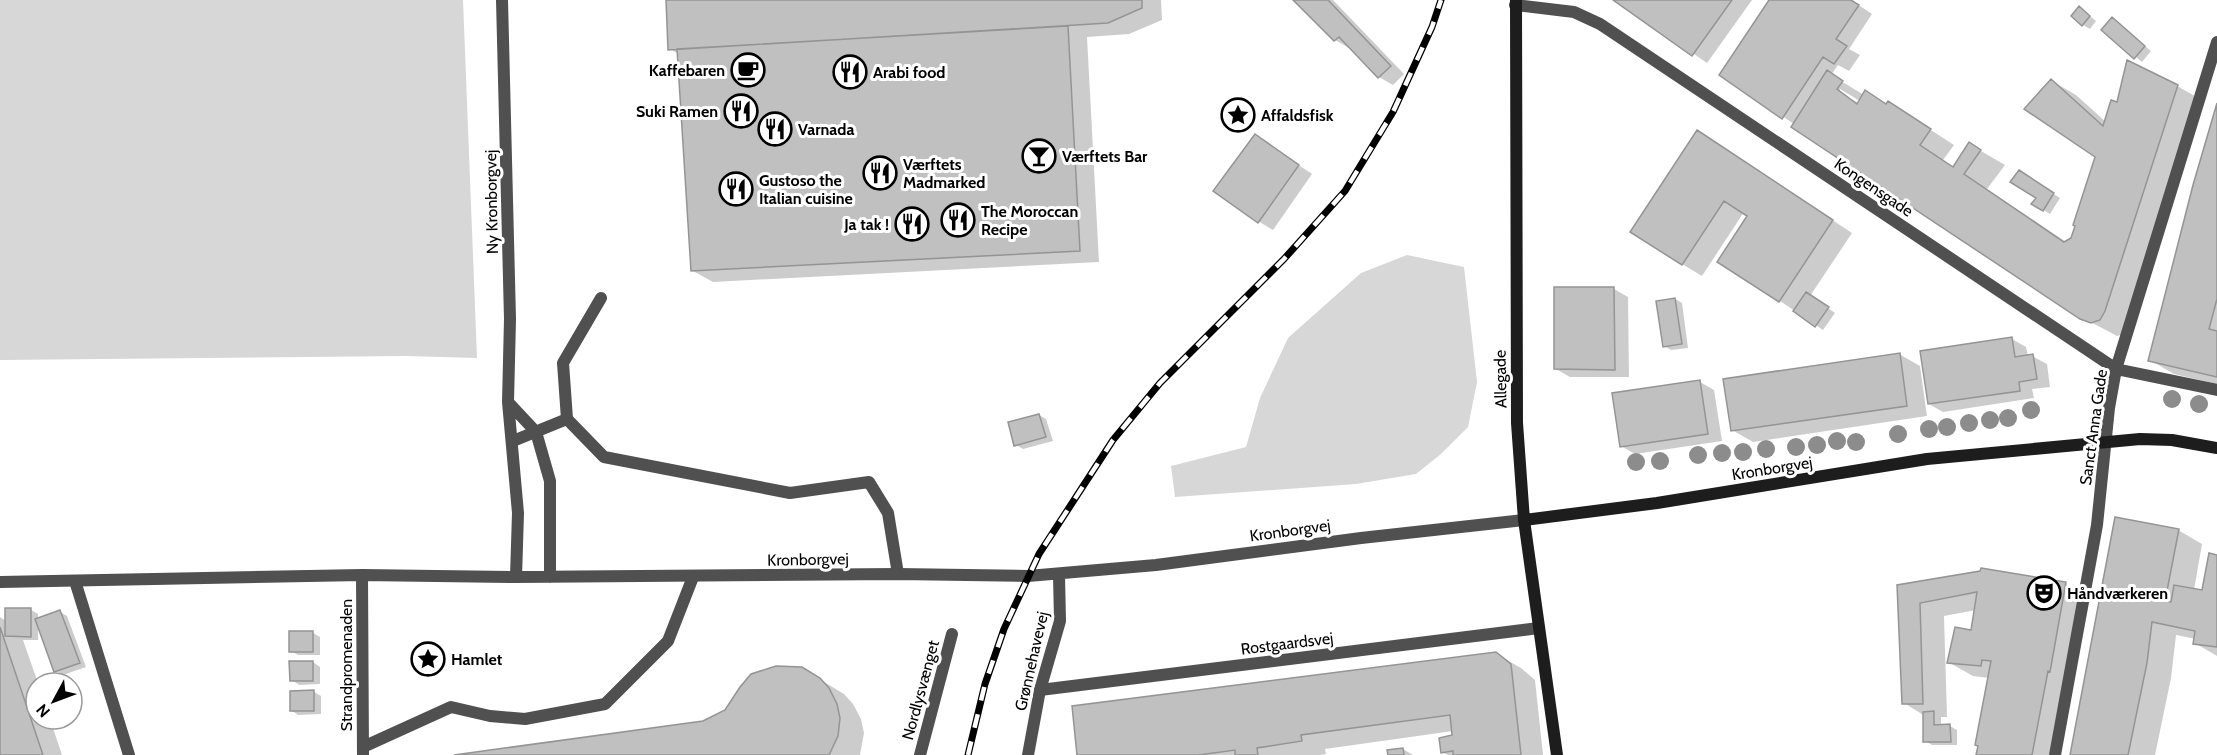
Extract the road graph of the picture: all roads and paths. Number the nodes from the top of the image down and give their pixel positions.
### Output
1 (502, 0) edge
2 (1516, 3) edge
3 (2217, 42) edge
4 (601, 298) dead end
5 (2116, 369) junction
6 (2217, 390) edge
7 (508, 402) junction
8 (567, 419) junction
9 (536, 432) junction
10 (513, 441) junction
11 (2105, 441) junction
12 (2217, 448) edge
13 (1524, 520) junction
14 (898, 574) junction
15 (362, 575) junction
16 (1059, 575) junction
17 (516, 577) junction
18 (550, 577) junction
19 (693, 577) junction
20 (75, 580) junction
21 (0, 582) edge
22 (1539, 628) junction
23 (952, 634) dead end
24 (1040, 690) junction
25 (363, 751) edge
26 (129, 755) edge
27 (920, 755) edge
28 (1028, 755) edge
29 (1557, 755) edge
30 (2055, 755) edge

1 - 7 street, Ny Kronborgvej
2 - 5 street, Kongensgade
2 - 13 main road, Allegade
3 - 5 street, Sanct Anna Gade
4 - 8 street
5 - 6 street, Kongensgade
5 - 11 street, Sanct Anna Gade
7 - 9 street
7 - 10 street, Ny Kronborgvej
8 - 9 street
8 - 14 street
9 - 10 street
9 - 18 street
10 - 17 street, Ny Kronborgvej
11 - 12 main road, Kronborgvej
11 - 13 main road, Kronborgvej
11 - 30 street, Sanct Anna Gade
13 - 16 street, Kronborgvej
13 - 22 main road, Allegade
14 - 16 street, Kronborgvej
14 - 19 street, Kronborgvej
15 - 17 street, Kronborgvej
15 - 20 street, Kronborgvej
15 - 25 street, Strandpromenaden
16 - 24 street, Grønnehavevej
17 - 18 street, Kronborgvej
18 - 19 street, Kronborgvej
19 - 25 street
20 - 21 street, Kronborgvej
20 - 26 street
22 - 24 street, Rostgaardsvej
22 - 29 main road, Allegade
23 - 27 street, Nordlysvænget
24 - 28 street, Grønnehavevej

